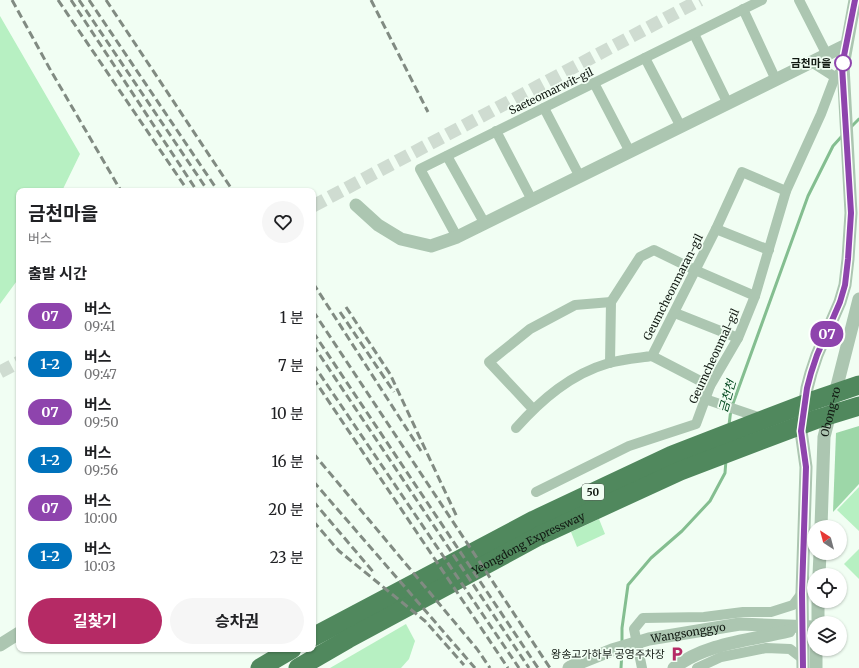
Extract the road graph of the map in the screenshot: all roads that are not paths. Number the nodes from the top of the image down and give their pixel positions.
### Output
1 (762, 0) edge
2 (799, 0) edge
3 (854, 0) edge
4 (743, 9) junction
5 (694, 34) junction
6 (846, 45) junction
7 (827, 55) junction
8 (645, 58) junction
9 (813, 63) junction
10 (839, 74) junction
11 (776, 80) junction
12 (594, 83) junction
13 (728, 104) junction
14 (544, 108) junction
15 (681, 127) junction
16 (496, 131) junction
17 (630, 152) junction
18 (447, 156) junction
19 (580, 177) junction
20 (786, 191) junction
21 (532, 200) junction
22 (356, 205) dead end
23 (485, 224) junction
24 (716, 229) junction
25 (854, 234) edge
26 (457, 237) junction
27 (769, 250) junction
28 (695, 270) junction
29 (755, 296) junction
30 (859, 299) edge
31 (611, 302) junction
32 (674, 313) junction
33 (738, 338) junction
34 (652, 356) junction
35 (610, 362) junction
36 (859, 385) edge
37 (710, 386) junction
38 (706, 399) junction
39 (859, 406) edge
40 (533, 409) junction
41 (516, 428) dead end
42 (801, 431) junction
43 (536, 492) dead end
44 (821, 520) edge
45 (802, 593) junction
46 (807, 621) edge
47 (807, 627) edge
48 (807, 627) edge
49 (807, 634) edge
50 (16, 635) edge
51 (316, 635) edge
52 (0, 645) edge
53 (287, 652) edge
54 (816, 656) edge
55 (803, 663) edge
56 (700, 667) edge
57 (260, 668) edge
58 (298, 668) edge
59 (569, 668) edge
60 (642, 668) edge
61 (674, 668) edge
62 (816, 668) edge

1 - 4 street, Saeteomarwit-gil
2 - 7 street
3 - 6 street
4 - 5 street, Saeteomarwit-gil
4 - 11 street
5 - 8 street, Saeteomarwit-gil
5 - 13 street
6 - 7 street
6 - 10 street
7 - 9 street
8 - 12 street, Saeteomarwit-gil
8 - 15 street
9 - 10 street
9 - 11 street
10 - 20 street, Geumcheonmal-gil
10 - 25 street
11 - 13 street
12 - 14 street, Saeteomarwit-gil
12 - 17 street
13 - 15 street
14 - 16 street, Saeteomarwit-gil
14 - 19 street
15 - 17 street
16 - 18 street, Saeteomarwit-gil
16 - 21 street
17 - 19 street
18 - 23 street
18 - 26 street, Saeteomarwit-gil
19 - 21 street
20 - 24 street, Geumcheonmaran-gil
20 - 27 street, Geumcheonmal-gil
21 - 23 street
22 - 26 street
23 - 26 street
24 - 27 street
24 - 28 street, Geumcheonmaran-gil
25 - 42 street
27 - 29 street, Geumcheonmal-gil
28 - 29 street
28 - 31 street
28 - 32 street, Geumcheonmaran-gil
29 - 33 street, Geumcheonmal-gil
30 - 44 street, Obong-ro
31 - 35 street
31 - 40 street
32 - 33 street
32 - 34 street, Geumcheonmaran-gil
33 - 37 street, Geumcheonmal-gil
34 - 35 street, Geumcheonmaran-gil
34 - 37 street
35 - 40 street, Geumcheonmaran-gil
36 - 51 highway, Yeongdong Expressway / 50
37 - 38 street, Geumcheonmal-gil
38 - 42 street
38 - 43 street, Geumcheonmal-gil
39 - 58 highway, Yeongdong Expressway / 50
40 - 41 street, Geumcheonmaran-gil
42 - 45 street
45 - 46 street
45 - 60 street
47 - 59 street, Wangsonggyo
48 - 61 street, Wangsonggyo
49 - 55 street
50 - 52 street
53 - 57 highway
54 - 62 street
55 - 56 street

